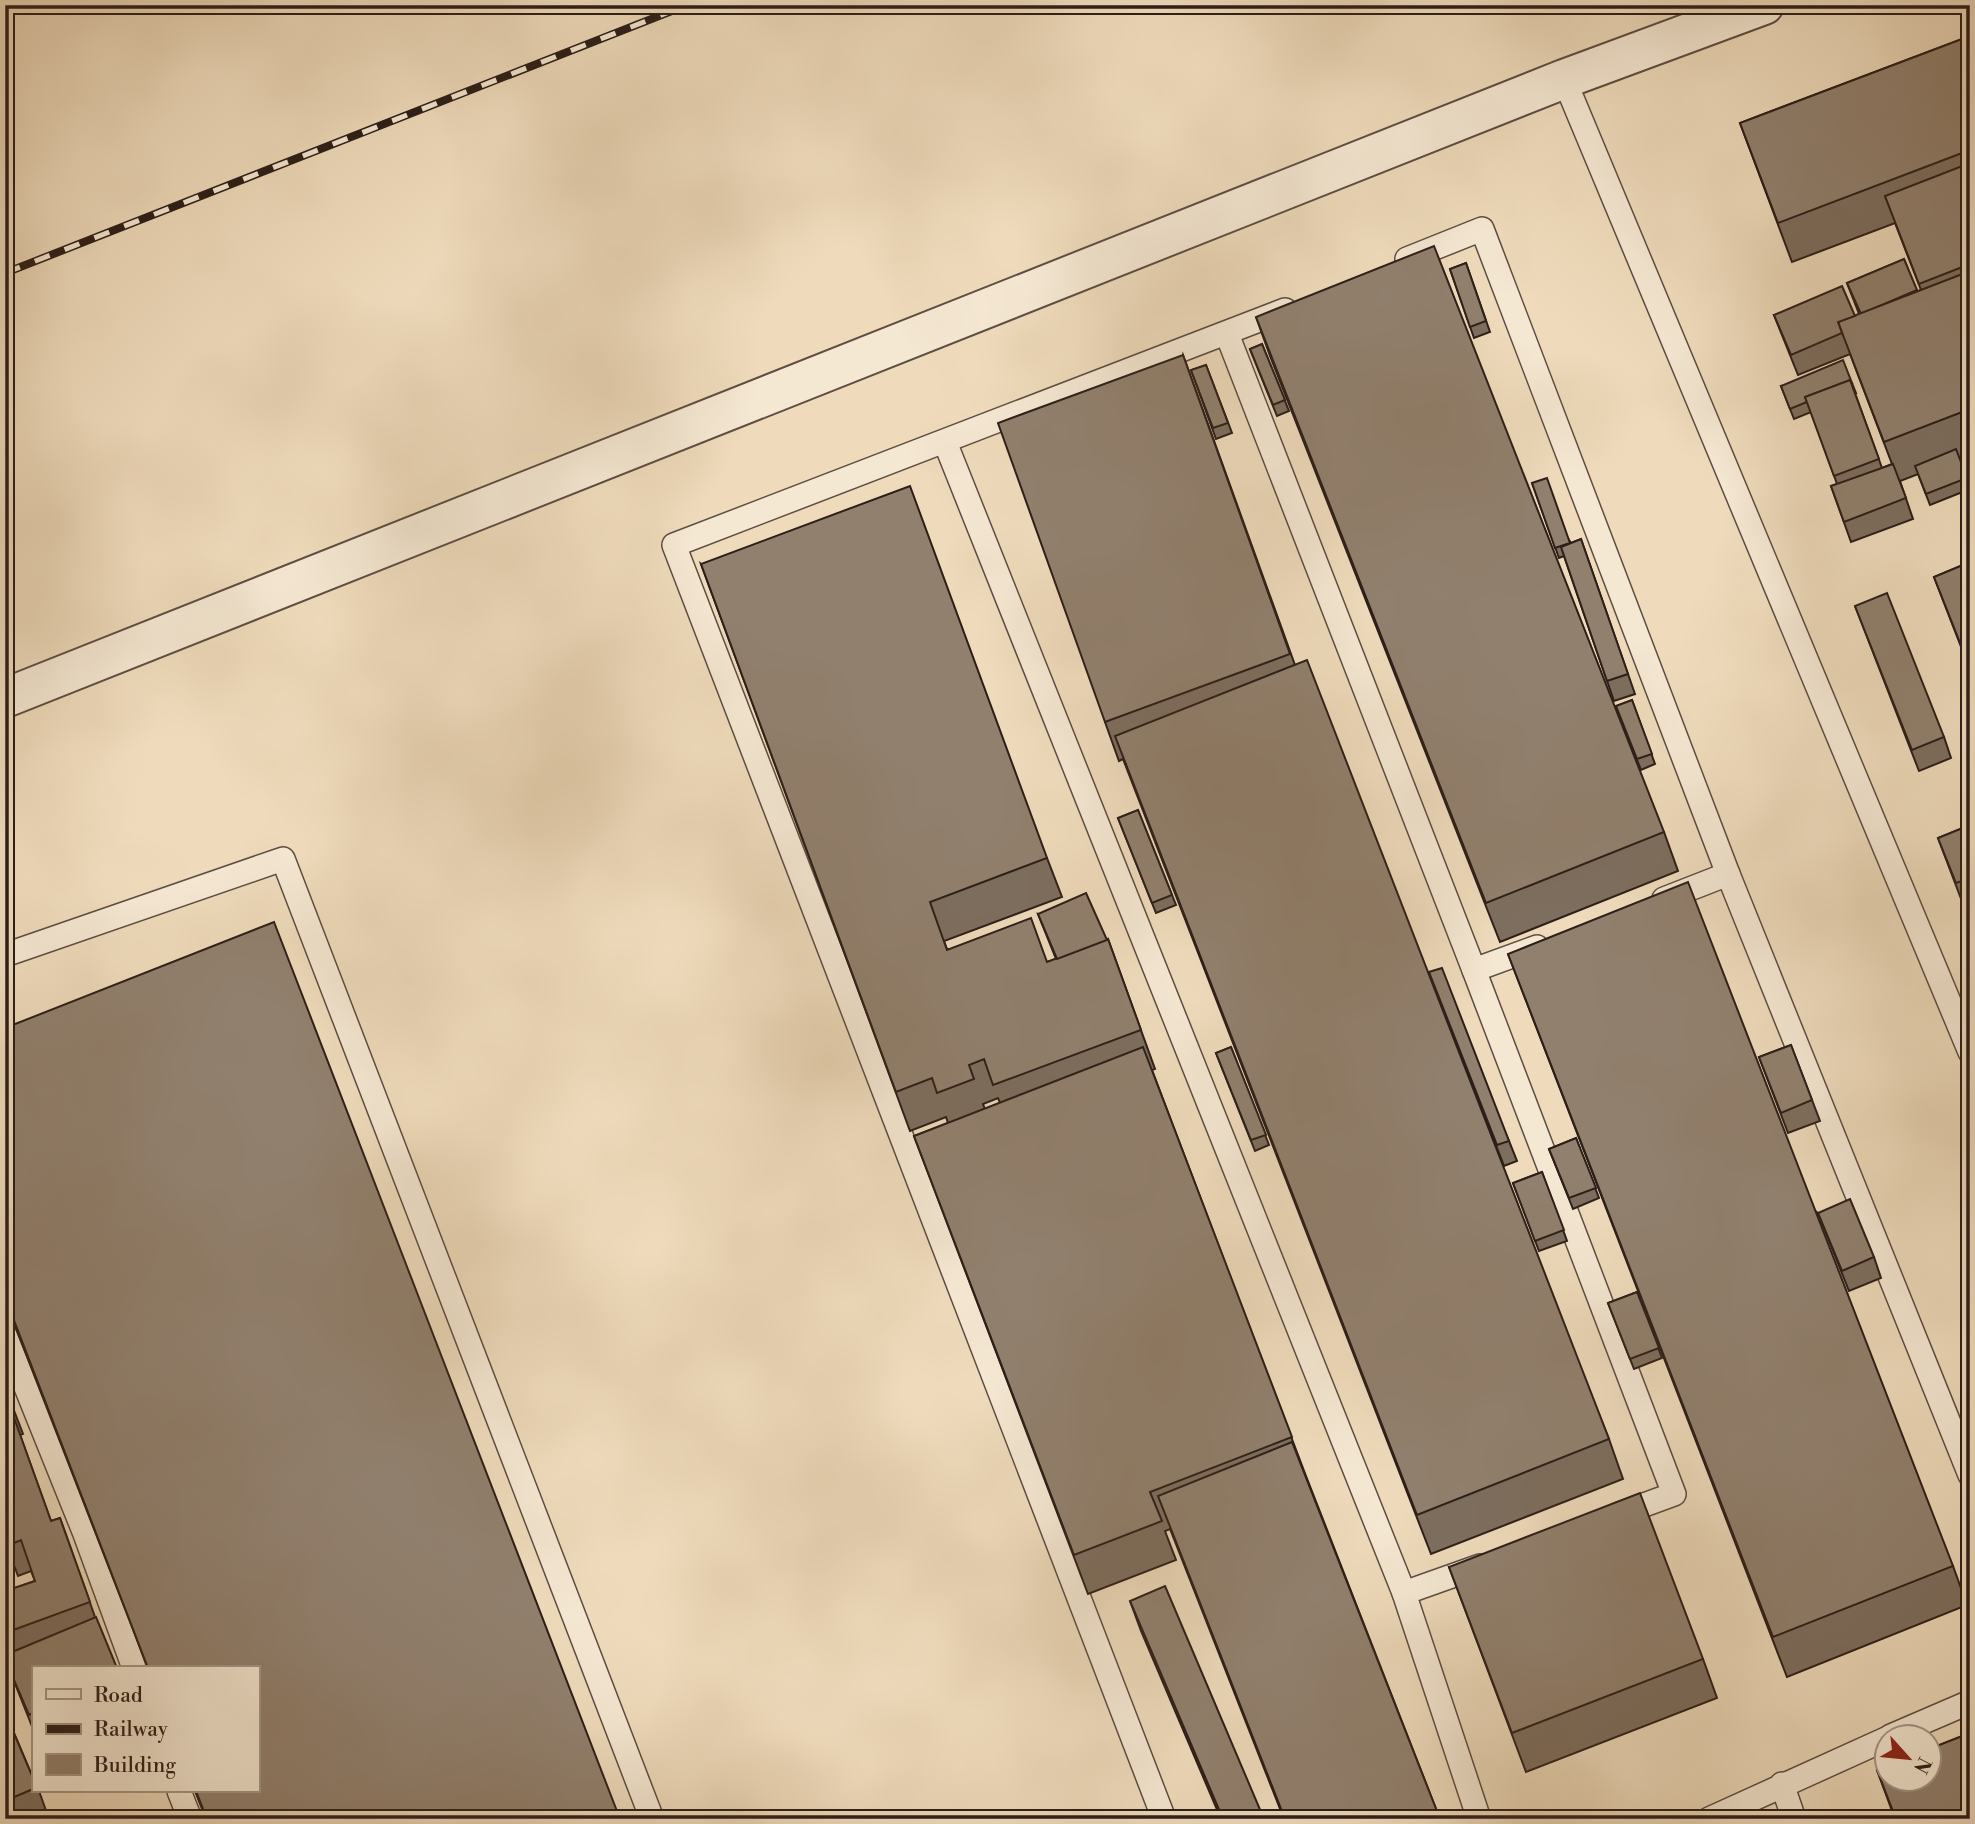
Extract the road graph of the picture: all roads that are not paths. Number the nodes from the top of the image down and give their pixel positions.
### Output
1 (1764, 5) edge
2 (1564, 79) junction
3 (1392, 265) edge
4 (1303, 303) edge
5 (1227, 334) junction
6 (945, 442) junction
7 (5, 698) edge
8 (1728, 874) junction
9 (1639, 908) edge
10 (1563, 937) edge
11 (5, 955) edge
12 (1474, 970) junction
13 (1970, 1052) edge
14 (5, 1335) edge
15 (1970, 1475) edge
16 (1597, 1523) edge
17 (1494, 1560) edge
18 (1404, 1594) junction
19 (133, 1666) edge
20 (1970, 1702) edge
21 (1924, 1722) edge
22 (1874, 1744) edge
23 (1782, 1784) junction
24 (179, 1792) edge
25 (190, 1819) edge
26 (652, 1819) edge
27 (1164, 1819) edge
28 (1479, 1819) edge
29 (1710, 1819) edge
30 (1794, 1819) edge

1 - 2 street
2 - 7 street
2 - 13 lane
3 - 8 lane
4 - 5 lane
5 - 6 lane
5 - 12 lane
6 - 18 lane
6 - 27 lane
8 - 9 lane
8 - 15 lane
10 - 12 lane
11 - 26 lane
12 - 16 lane
14 - 19 lane
17 - 18 lane
18 - 28 lane
20 - 21 lane
22 - 23 lane
23 - 29 lane
23 - 30 lane
24 - 25 lane

